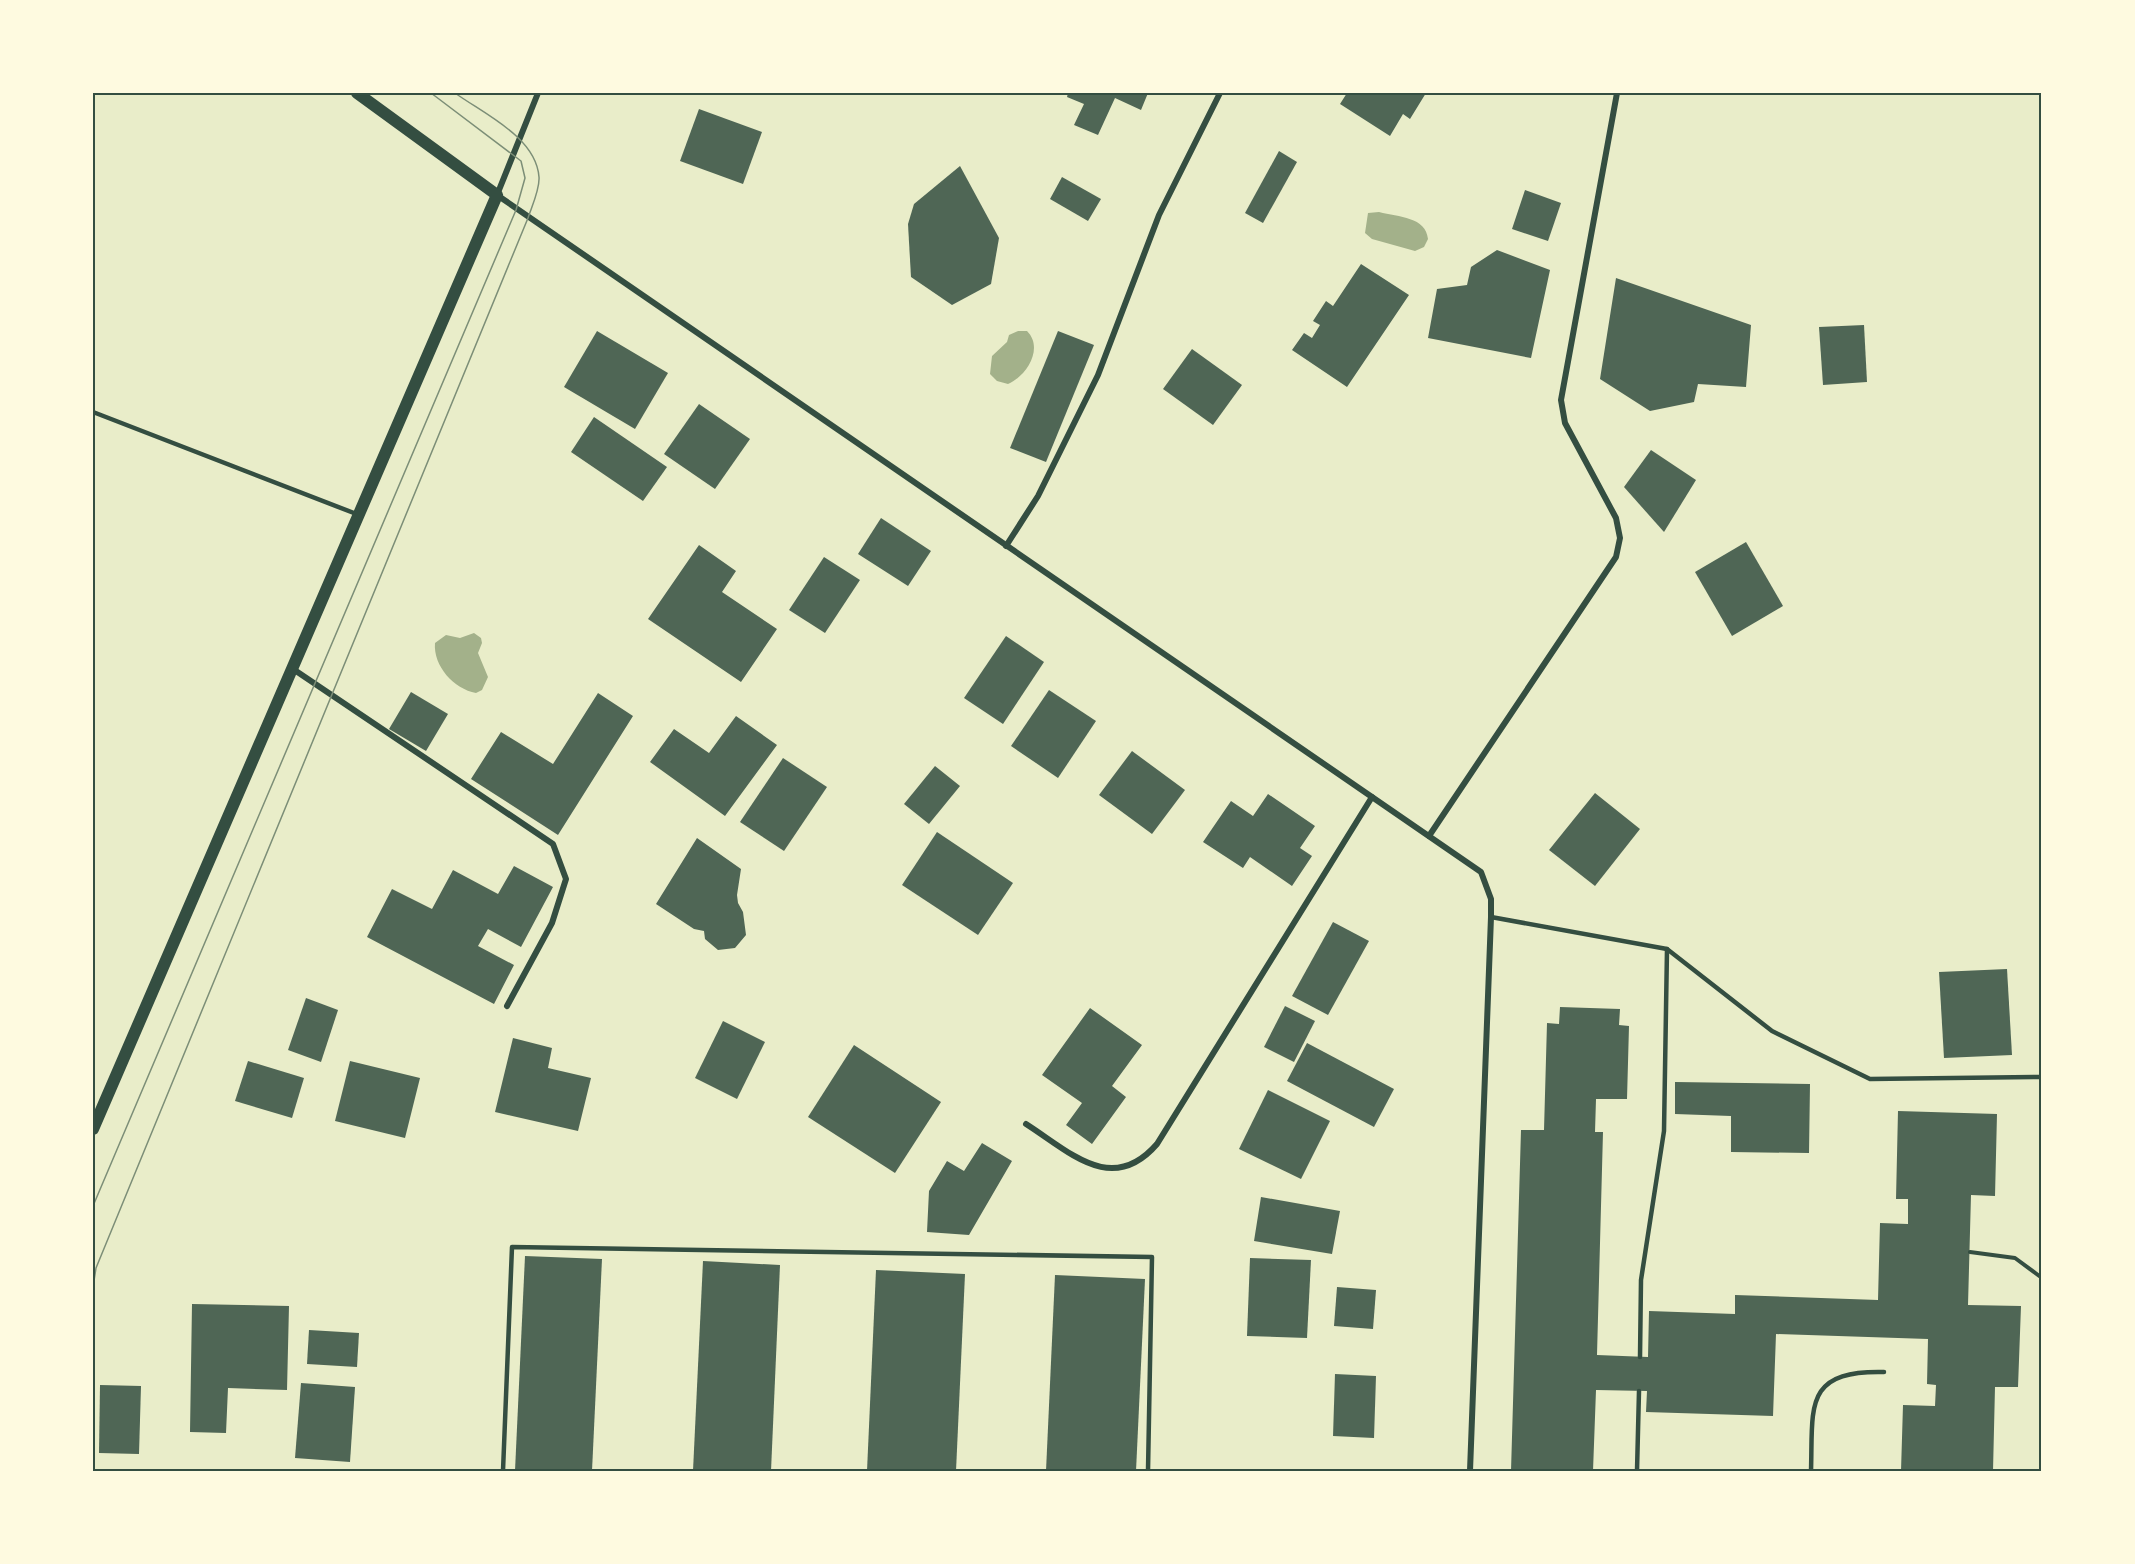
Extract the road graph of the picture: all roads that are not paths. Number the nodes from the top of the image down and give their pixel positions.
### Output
1 (357, 93) edge
2 (538, 93) edge
3 (1220, 93) edge
4 (1617, 93) edge
5 (496, 195) junction
6 (93, 412) edge
7 (358, 515) junction
8 (1006, 546) junction
9 (292, 669) junction
10 (1372, 797) junction
11 (1429, 836) junction
12 (1491, 917) junction
13 (1667, 949) junction
14 (507, 1006) dead end
15 (2042, 1077) edge
16 (1026, 1124) dead end
17 (93, 1129) edge
18 (1640, 1357) dead end
19 (1884, 1372) dead end
20 (1639, 1391) dead end
21 (503, 1471) edge
22 (1148, 1471) edge
23 (1470, 1471) edge
24 (1637, 1471) edge
25 (1811, 1471) edge

1 - 5 main road
2 - 5 street
3 - 8 street
4 - 11 street
5 - 7 main road
5 - 8 street
6 - 7 lane
7 - 9 main road
8 - 10 street
9 - 14 street
9 - 17 main road
10 - 11 street
10 - 16 street
11 - 12 street
12 - 13 lane
12 - 23 street
13 - 15 lane
13 - 18 lane
19 - 25 lane
20 - 24 lane
21 - 22 lane

